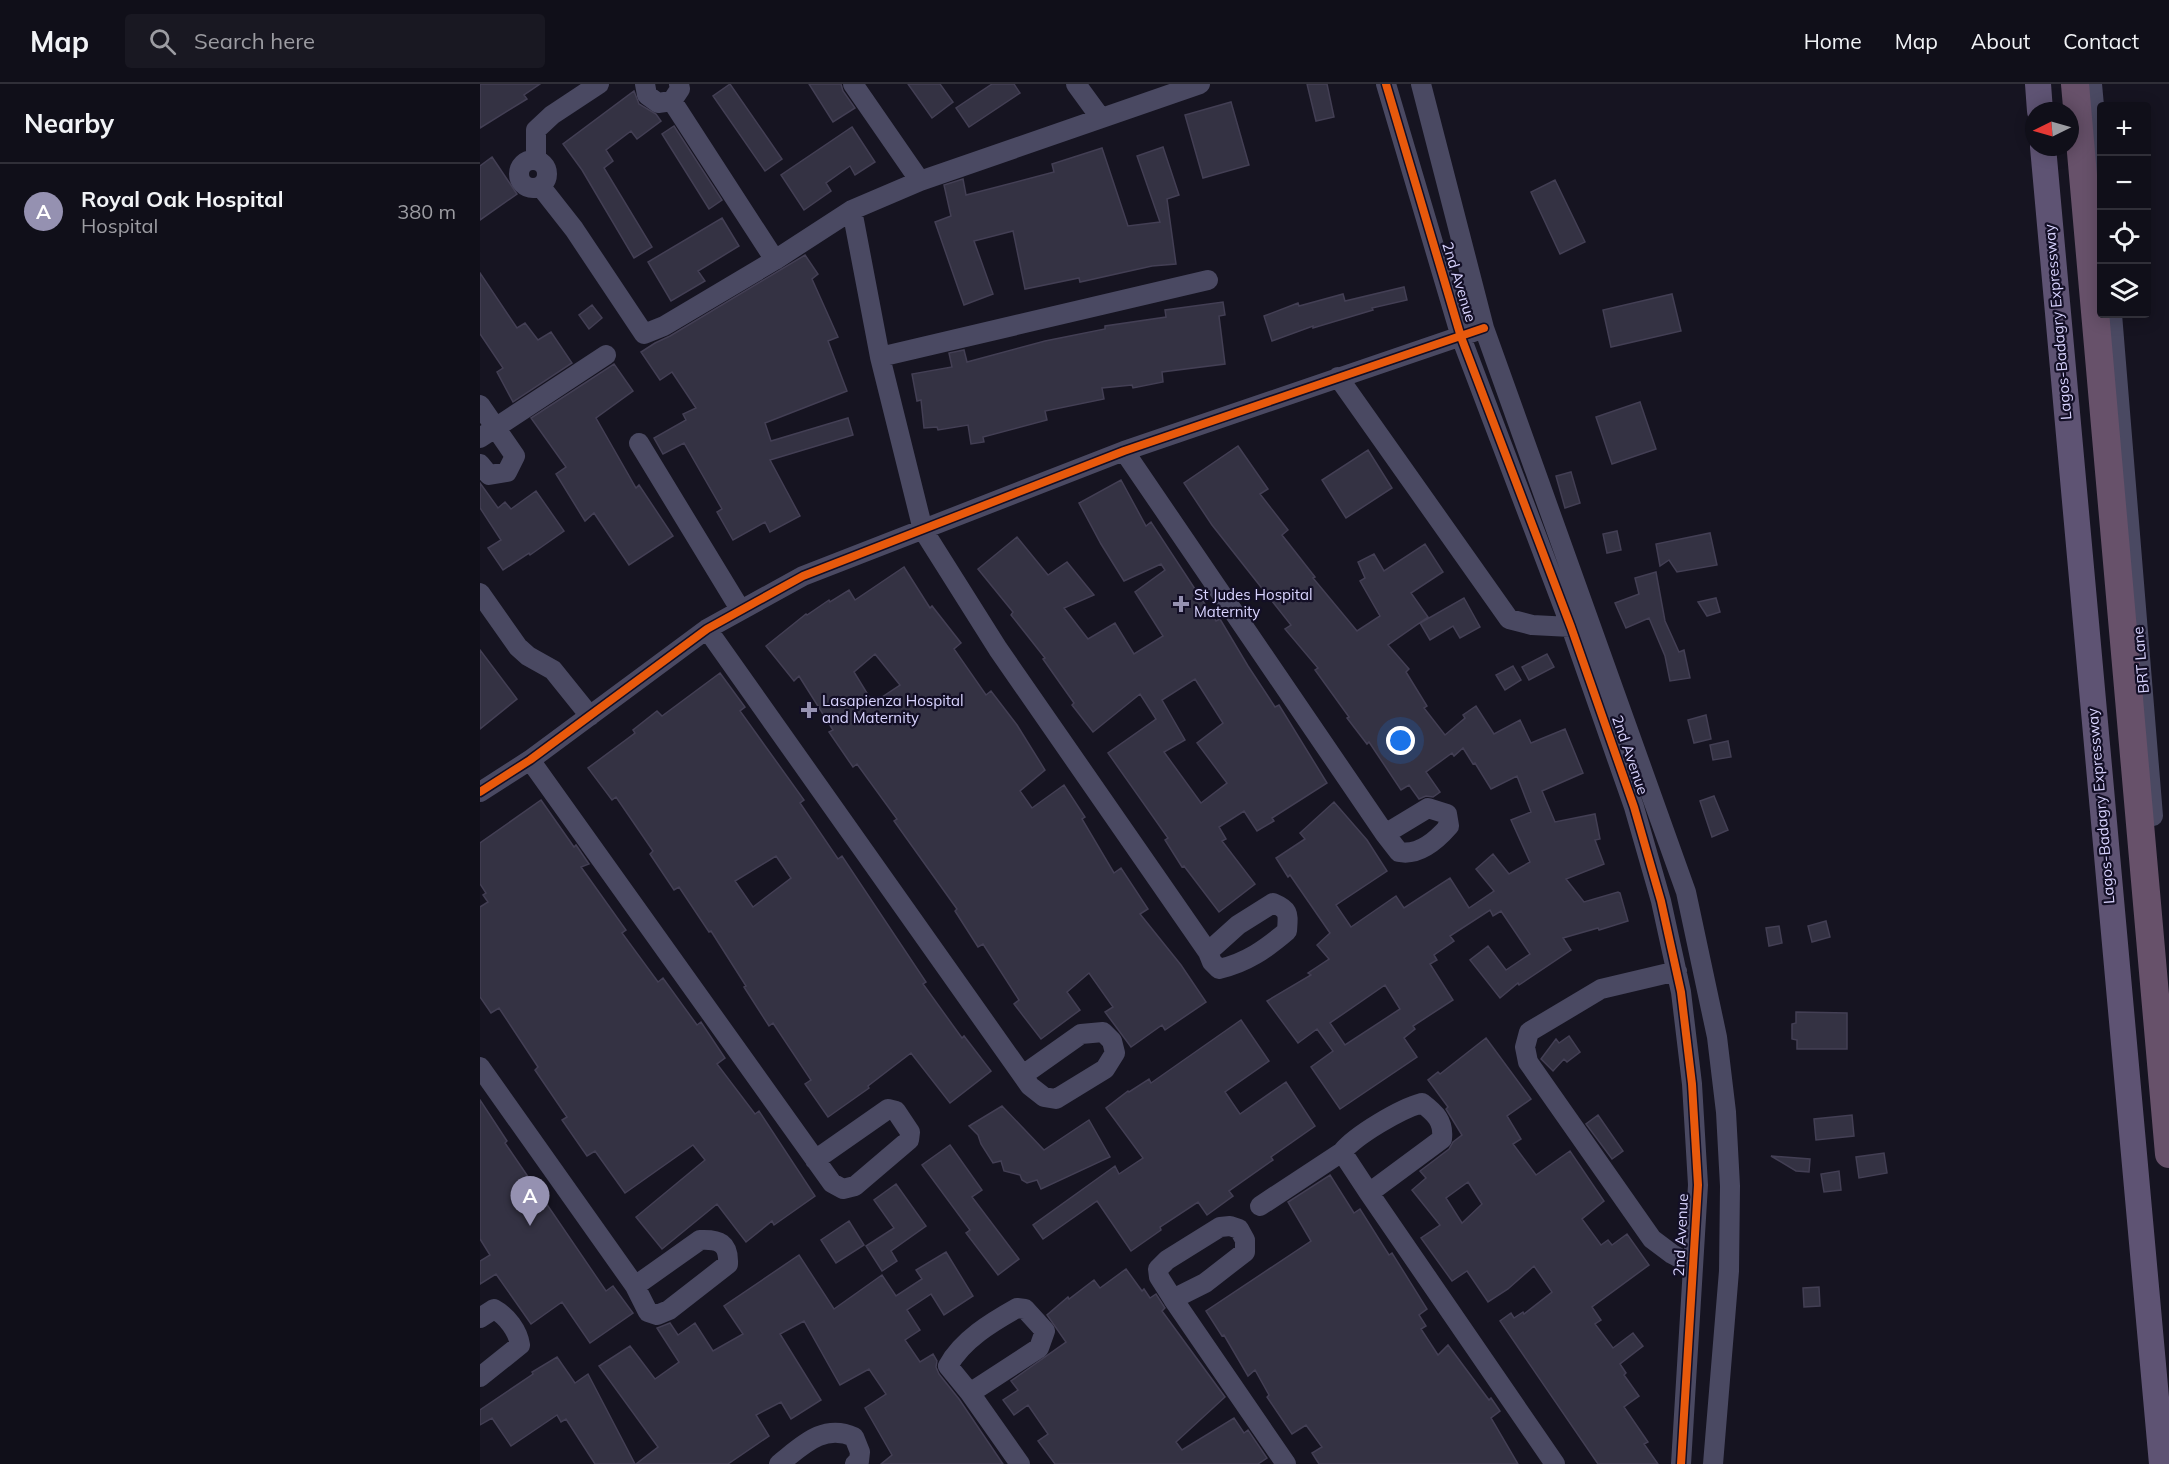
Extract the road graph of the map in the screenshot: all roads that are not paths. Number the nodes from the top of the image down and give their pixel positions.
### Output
1 (599, 84) edge
2 (645, 84) edge
3 (853, 84) edge
4 (1076, 84) edge
5 (1200, 84) edge
6 (1386, 84) edge
7 (1421, 84) edge
8 (2038, 84) edge
9 (2075, 84) edge
10 (2092, 84) edge
11 (675, 92) edge
12 (2039, 102) edge
13 (1100, 117) junction
14 (2044, 156) edge
15 (2099, 156) edge
16 (920, 181) junction
17 (852, 210) junction
18 (775, 260) junction
19 (1208, 280) dead end
20 (2112, 318) edge
21 (1484, 328) junction
22 (1461, 336) junction
23 (606, 355) dead end
24 (880, 357) junction
25 (1338, 377) junction
26 (480, 405) edge
27 (488, 433) edge
28 (639, 443) dead end
29 (1124, 451) junction
30 (480, 464) edge
31 (923, 530) junction
32 (480, 593) edge
33 (740, 609) junction
34 (1572, 627) junction
35 (707, 630) junction
36 (590, 716) junction
37 (530, 760) junction
38 (480, 792) edge
39 (1385, 834) dead end
40 (1208, 952) dead end
41 (1677, 971) junction
42 (2169, 1006) edge
43 (480, 1067) edge
44 (1023, 1075) dead end
45 (1342, 1152) junction
46 (2169, 1154) edge
47 (815, 1160) junction
48 (1369, 1193) junction
49 (1260, 1206) dead end
50 (1693, 1265) junction
51 (635, 1286) junction
52 (1173, 1299) dead end
53 (480, 1318) edge
54 (480, 1377) edge
55 (970, 1393) junction
56 (779, 1464) edge
57 (855, 1464) edge
58 (1020, 1464) edge
59 (1286, 1464) edge
60 (1555, 1464) edge
61 (1681, 1464) edge
62 (1713, 1464) edge
63 (2162, 1464) edge

1 - 18 street
2 - 11 street
3 - 16 street
4 - 13 street
5 - 13 street
6 - 22 street, 2nd Avenue
7 - 21 street, 2nd Avenue
8 - 12 main road
9 - 46 highway
10 - 15 street
11 - 18 street
13 - 16 street
14 - 63 main road, Lagos-Badagry Expressway
16 - 17 street
17 - 18 street
17 - 24 street
19 - 24 street
20 - 42 street, BRT Lane
21 - 22 street
21 - 62 street, 2nd Avenue
22 - 25 street
22 - 34 street, 2nd Avenue
23 - 27 street
24 - 31 street
25 - 29 street
25 - 34 street
26 - 27 street
27 - 30 street
28 - 33 street
29 - 31 street
29 - 39 street
31 - 33 street
31 - 40 street
32 - 36 street
33 - 35 street
34 - 41 street, 2nd Avenue
35 - 36 street
35 - 44 street
36 - 37 street
37 - 38 street
37 - 47 street
41 - 50 street, 2nd Avenue
41 - 50 street
43 - 51 street
45 - 48 street
45 - 48 street
45 - 49 street
47 - 47 street
48 - 60 street
50 - 61 street, 2nd Avenue
51 - 51 street
52 - 59 street
53 - 54 street
55 - 55 street
55 - 58 street
56 - 57 street

